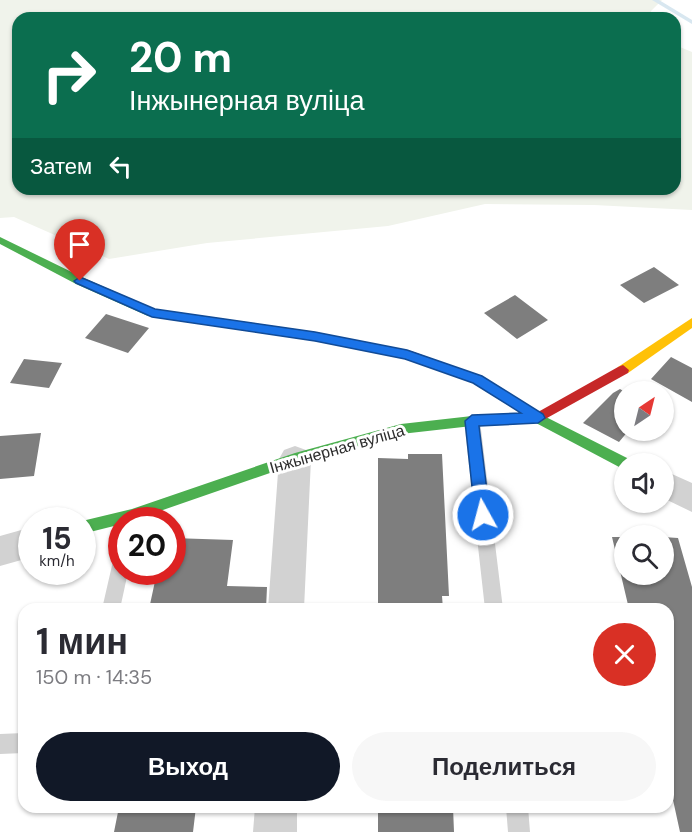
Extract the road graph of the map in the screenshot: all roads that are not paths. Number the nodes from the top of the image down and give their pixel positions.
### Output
1 (0, 240) edge
2 (692, 322) edge
3 (538, 418) junction
4 (472, 421) junction
5 (614, 458) edge
6 (294, 459) junction
7 (674, 489) edge
8 (692, 498) edge
9 (161, 507) edge
10 (18, 546) edge
11 (0, 551) edge
12 (116, 585) edge
13 (112, 603) edge
14 (286, 603) edge
15 (493, 603) edge
16 (18, 743) edge
17 (0, 744) edge
18 (276, 813) edge
19 (517, 813) edge
20 (274, 832) edge
21 (519, 832) edge

1 - 3 street
2 - 3 street
3 - 4 street, Інжынерная вуліца
3 - 5 street
4 - 6 street, Інжынерная вуліца
4 - 15 lane
6 - 9 street, Інжынерная вуліца
6 - 14 street
7 - 8 street
10 - 11 street
12 - 13 lane
16 - 17 lane
18 - 20 street
19 - 21 lane

